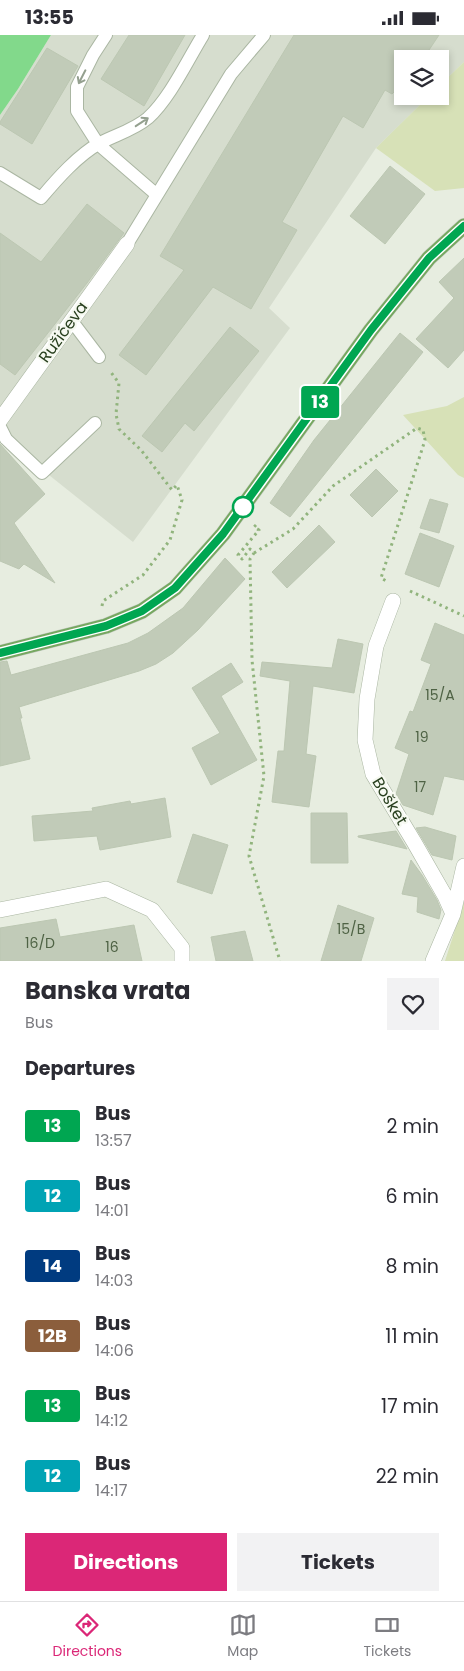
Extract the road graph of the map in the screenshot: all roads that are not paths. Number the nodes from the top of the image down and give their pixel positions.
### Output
1 (106, 35) edge
2 (203, 35) edge
3 (264, 35) edge
4 (98, 144) junction
5 (0, 173) edge
6 (157, 195) junction
7 (464, 225) edge
8 (127, 244) joint
9 (72, 320) junction
10 (98, 357) road end
11 (0, 420) edge
12 (95, 423) dead end
13 (0, 427) edge
14 (393, 601) dead end
15 (0, 653) edge
16 (464, 866) edge
17 (0, 910) edge
18 (453, 914) junction
19 (182, 961) edge
20 (433, 961) edge

1 -> 4 lane
4 -> 2 lane
3 - 6 lane
4 - 5 lane
4 - 6 lane
6 - 8 lane
7 - 15 main road
8 - 9 street, Ružićeva
9 - 10 lane
9 - 11 street, Ružićeva
12 - 13 lane
14 - 18 street, Bošket
16 - 18 street
17 - 19 street
18 - 20 street

